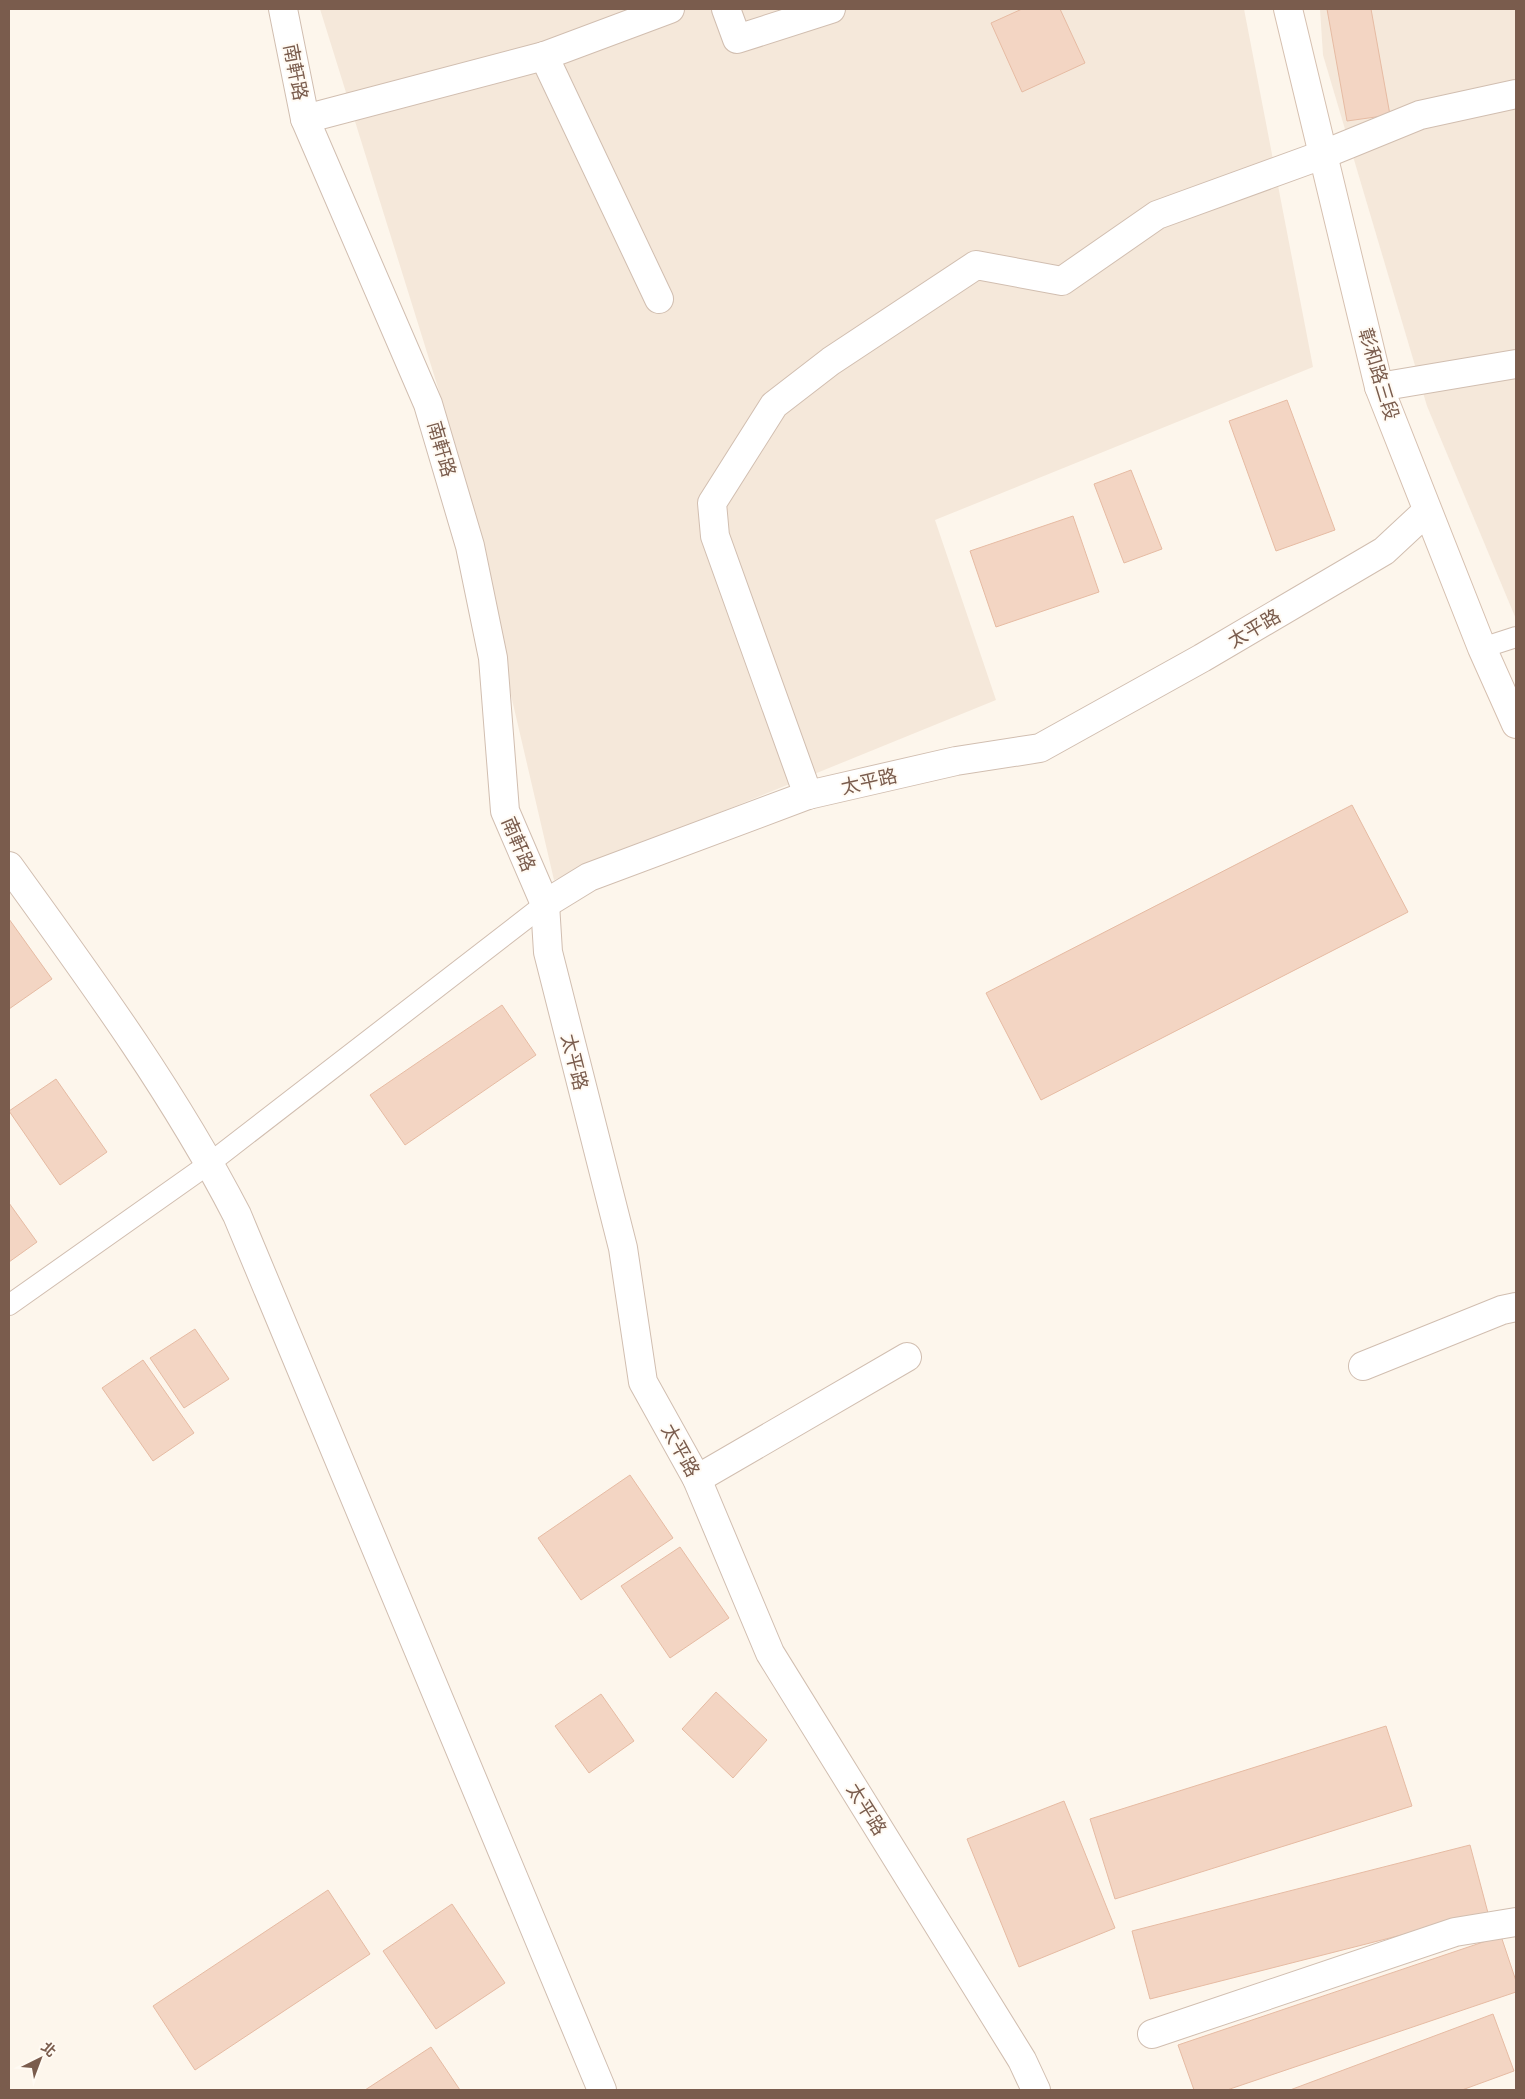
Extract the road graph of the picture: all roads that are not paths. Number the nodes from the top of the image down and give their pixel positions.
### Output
1 (283, 9) edge
2 (670, 9) edge
3 (726, 9) edge
4 (831, 9) edge
5 (1288, 9) edge
6 (544, 56) junction
7 (1516, 94) edge
8 (305, 119) junction
9 (1322, 155) junction
10 (659, 300) dead end
11 (1516, 364) edge
12 (1379, 387) junction
13 (1427, 511) junction
14 (1516, 637) edge
15 (1482, 648) junction
16 (1516, 724) edge
17 (808, 795) junction
18 (9, 866) edge
19 (545, 904) junction
20 (210, 1163) junction
21 (9, 1305) edge
22 (1516, 1307) edge
23 (907, 1357) dead end
24 (1363, 1366) dead end
25 (697, 1479) junction
26 (1516, 1922) edge
27 (1152, 2034) dead end
28 (602, 2090) edge
29 (1036, 2090) edge

1 - 8 street, 南軒路
2 - 6 street
3 - 4 street
5 - 9 street, 彰和路三段
6 - 8 street
6 - 10 street
7 - 9 street
8 - 19 street, 南軒路
9 - 12 street, 彰和路三段
9 - 17 street
11 - 12 street
12 - 13 street, 彰和路三段
13 - 15 street, 彰和路三段
13 - 17 street, 太平路
14 - 15 lane
15 - 16 street, 彰和路三段
17 - 19 street, 太平路
18 - 20 street
19 - 20 lane
19 - 25 street, 太平路
20 - 21 lane
20 - 28 street
22 - 24 street
23 - 25 street
25 - 29 street, 太平路
26 - 27 street

